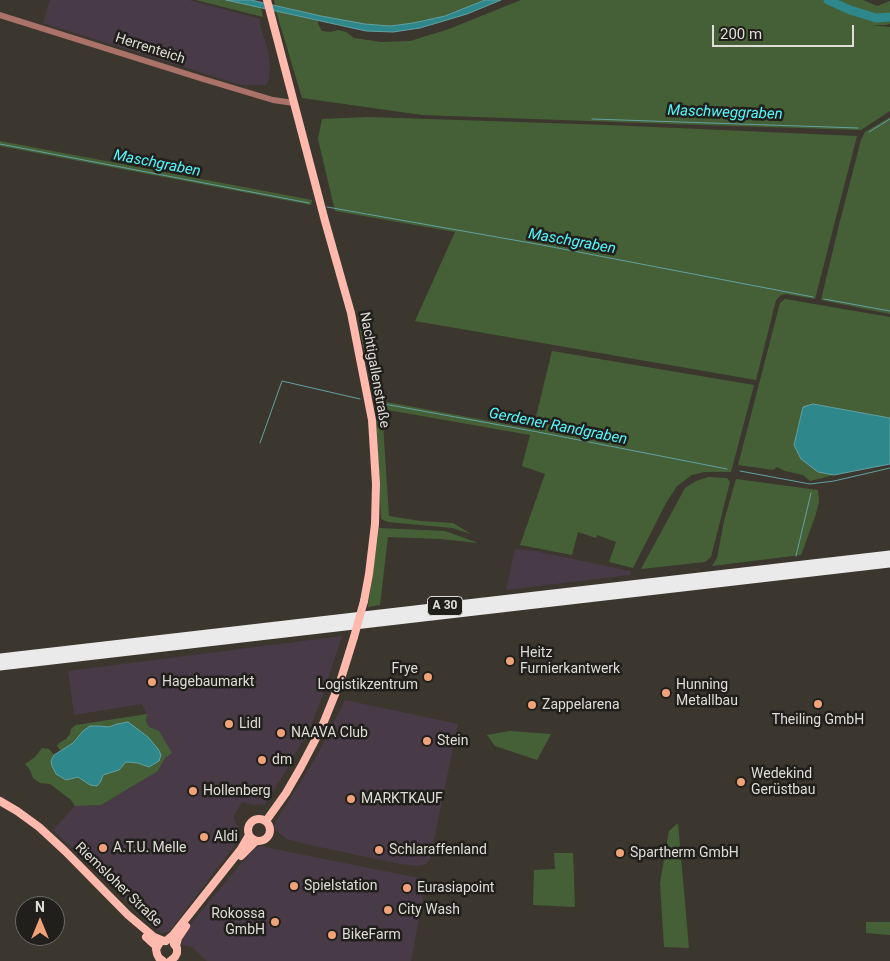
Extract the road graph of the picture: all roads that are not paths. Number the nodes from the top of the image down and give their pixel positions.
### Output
1 (267, 0) edge
2 (0, 14) edge
3 (294, 103) junction
4 (890, 555) edge
5 (890, 563) edge
6 (0, 658) edge
7 (0, 666) edge
8 (0, 801) edge
9 (266, 821) junction
10 (249, 835) junction
11 (256, 840) junction
12 (56, 844) junction
13 (165, 941) junction
14 (176, 946) junction
15 (157, 947) junction
16 (176, 959) edge
17 (160, 960) edge

1 - 3 main road, Nachtigallenstraße
2 - 3 street, Herrenteich
3 - 9 main road, Nachtigallenstraße, bridge
4 - 6 highway, A 30
5 - 7 highway, A 30
8 - 12 main road, Riemsloher Straße
9 - 10 main road
9 - 11 main road
10 - 11 main road
10 - 13 main road
11 - 14 main road
12 - 13 main road, Riemsloher Straße
12 - 15 main road, Riemsloher Straße
13 - 14 main road, Riemsloher Straße
13 - 15 main road
14 - 16 main road
15 - 17 main road

